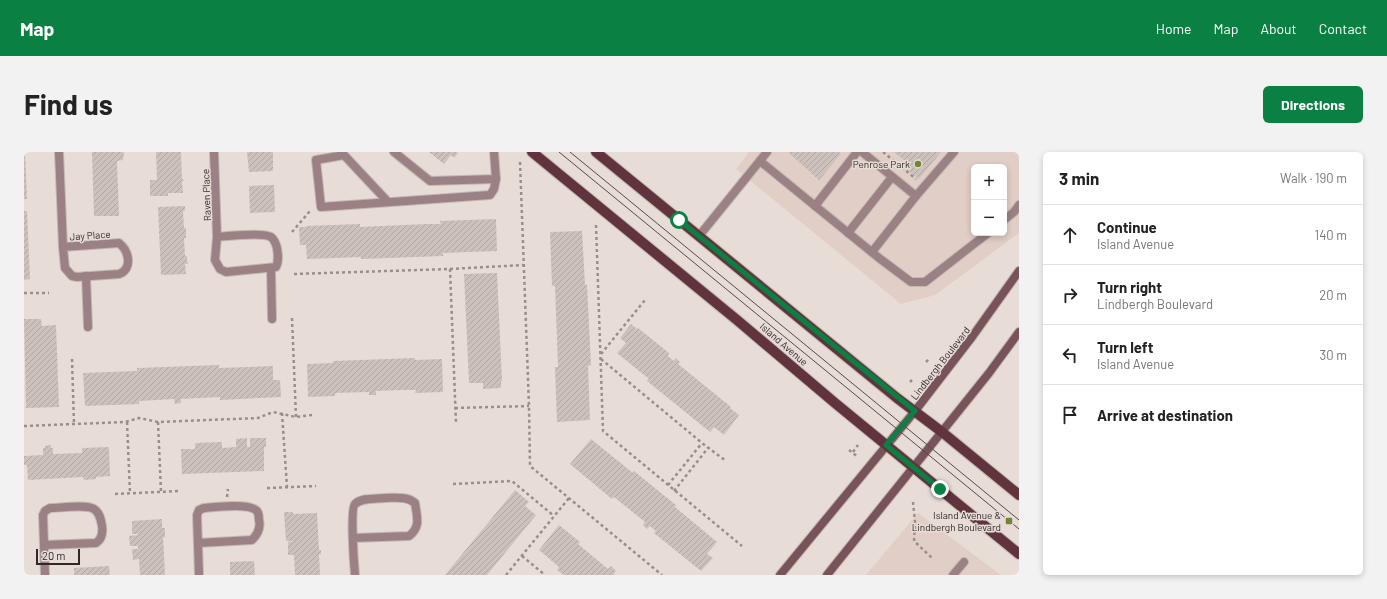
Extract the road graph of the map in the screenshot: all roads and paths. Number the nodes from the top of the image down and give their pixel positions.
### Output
1 (59, 152) edge
2 (214, 152) edge
3 (394, 152) edge
4 (494, 152) edge
5 (532, 152) edge
6 (596, 152) edge
7 (768, 152) edge
8 (857, 152) edge
9 (862, 152) edge
10 (883, 152) edge
11 (954, 152) edge
12 (760, 161) junction
13 (520, 162) dead end
14 (892, 176) junction
15 (496, 179) junction
16 (917, 180) dead end
17 (916, 196) junction
18 (388, 202) junction
19 (1019, 205) edge
20 (814, 206) junction
21 (322, 207) junction
22 (1007, 218) edge
23 (596, 225) dead end
24 (292, 232) dead end
25 (848, 233) junction
26 (699, 236) junction
27 (984, 236) edge
28 (217, 237) junction
29 (63, 246) junction
30 (872, 252) junction
31 (523, 265) junction
32 (271, 269) junction
33 (450, 269) junction
34 (1019, 271) edge
35 (294, 274) dead end
36 (86, 276) junction
37 (24, 293) edge
38 (49, 293) dead end
39 (645, 300) dead end
40 (292, 318) dead end
41 (272, 319) dead end
42 (88, 327) dead end
43 (1019, 332) edge
44 (601, 354) junction
45 (930, 358) dead end
46 (72, 359) dead end
47 (601, 359) junction
48 (926, 362) dead end
49 (529, 406) junction
50 (455, 408) junction
51 (915, 411) junction
52 (282, 413) junction
53 (312, 415) dead end
54 (296, 417) junction
55 (127, 422) junction
56 (158, 422) junction
57 (456, 423) dead end
58 (74, 424) junction
59 (24, 426) edge
60 (942, 432) junction
61 (702, 443) junction
62 (858, 445) dead end
63 (886, 445) junction
64 (708, 448) junction
65 (850, 450) dead end
66 (853, 452) junction
67 (858, 457) dead end
68 (726, 461) dead end
69 (913, 467) junction
70 (453, 484) dead end
71 (668, 485) junction
72 (316, 486) dead end
73 (287, 487) junction
74 (267, 488) dead end
75 (180, 491) dead end
76 (674, 491) junction
77 (161, 492) junction
78 (115, 494) dead end
79 (130, 494) junction
80 (1019, 495) edge
81 (569, 498) junction
82 (914, 502) dead end
83 (554, 516) junction
84 (353, 538) junction
85 (198, 543) junction
86 (44, 545) junction
87 (742, 546) dead end
88 (1019, 554) edge
89 (522, 556) junction
90 (932, 558) dead end
91 (964, 562) dead end
92 (45, 575) edge
93 (199, 575) edge
94 (355, 575) edge
95 (506, 575) edge
96 (545, 575) edge
97 (662, 575) edge
98 (780, 575) edge
99 (827, 575) edge
100 (953, 575) edge

1 - 29 street, Jay Place
2 - 28 street, Raven Place
3 - 15 street
4 - 15 street
5 - 63 main road, Island Avenue
6 - 26 main road
7 - 12 street
8 - 20 street
9 - 14 street
10 - 16 path
11 - 17 street
12 - 20 street
12 - 26 street
13 - 31 path
14 - 17 street
14 - 25 street
15 - 18 street
17 - 30 street
18 - 21 street
18 - 21 street
19 - 22 street
20 - 25 street
21 - 24 path
23 - 44 path
25 - 30 street
26 - 51 main road
27 - 30 street
28 - 32 street, Raven Place
28 - 32 street
29 - 36 street, Jay Place
29 - 36 street, Jay Place
31 - 33 path
31 - 49 path
32 - 41 street
33 - 35 path
33 - 50 path
34 - 51 main road, Lindbergh Boulevard
36 - 42 street
37 - 38 path
39 - 44 path
40 - 54 path
43 - 60 main road
44 - 47 path
45 - 48 path
46 - 58 path
47 - 61 path
47 - 71 path
49 - 50 path
49 - 81 path
50 - 57 path
51 - 60 main road
51 - 63 main road, Lindbergh Boulevard
52 - 54 path
52 - 56 path
52 - 73 path
53 - 54 path
55 - 56 path
55 - 58 path
55 - 79 path
56 - 77 path
58 - 59 path
60 - 69 main road
60 - 80 main road
61 - 64 path
61 - 71 path
62 - 66 path
63 - 69 main road, Island Avenue
63 - 98 main road, Lindbergh Boulevard
64 - 68 path
64 - 76 path
65 - 66 path
66 - 67 path
69 - 88 main road, Island Avenue
69 - 99 main road
70 - 83 path
71 - 76 path
72 - 73 path
73 - 74 path
75 - 77 path
76 - 87 path
77 - 79 path
78 - 79 path
81 - 83 path
81 - 97 path
82 - 90 path
83 - 89 path
84 - 84 street
84 - 94 street
85 - 85 street
85 - 93 street
86 - 86 street
86 - 92 street
89 - 95 path
89 - 96 path
91 - 100 street

